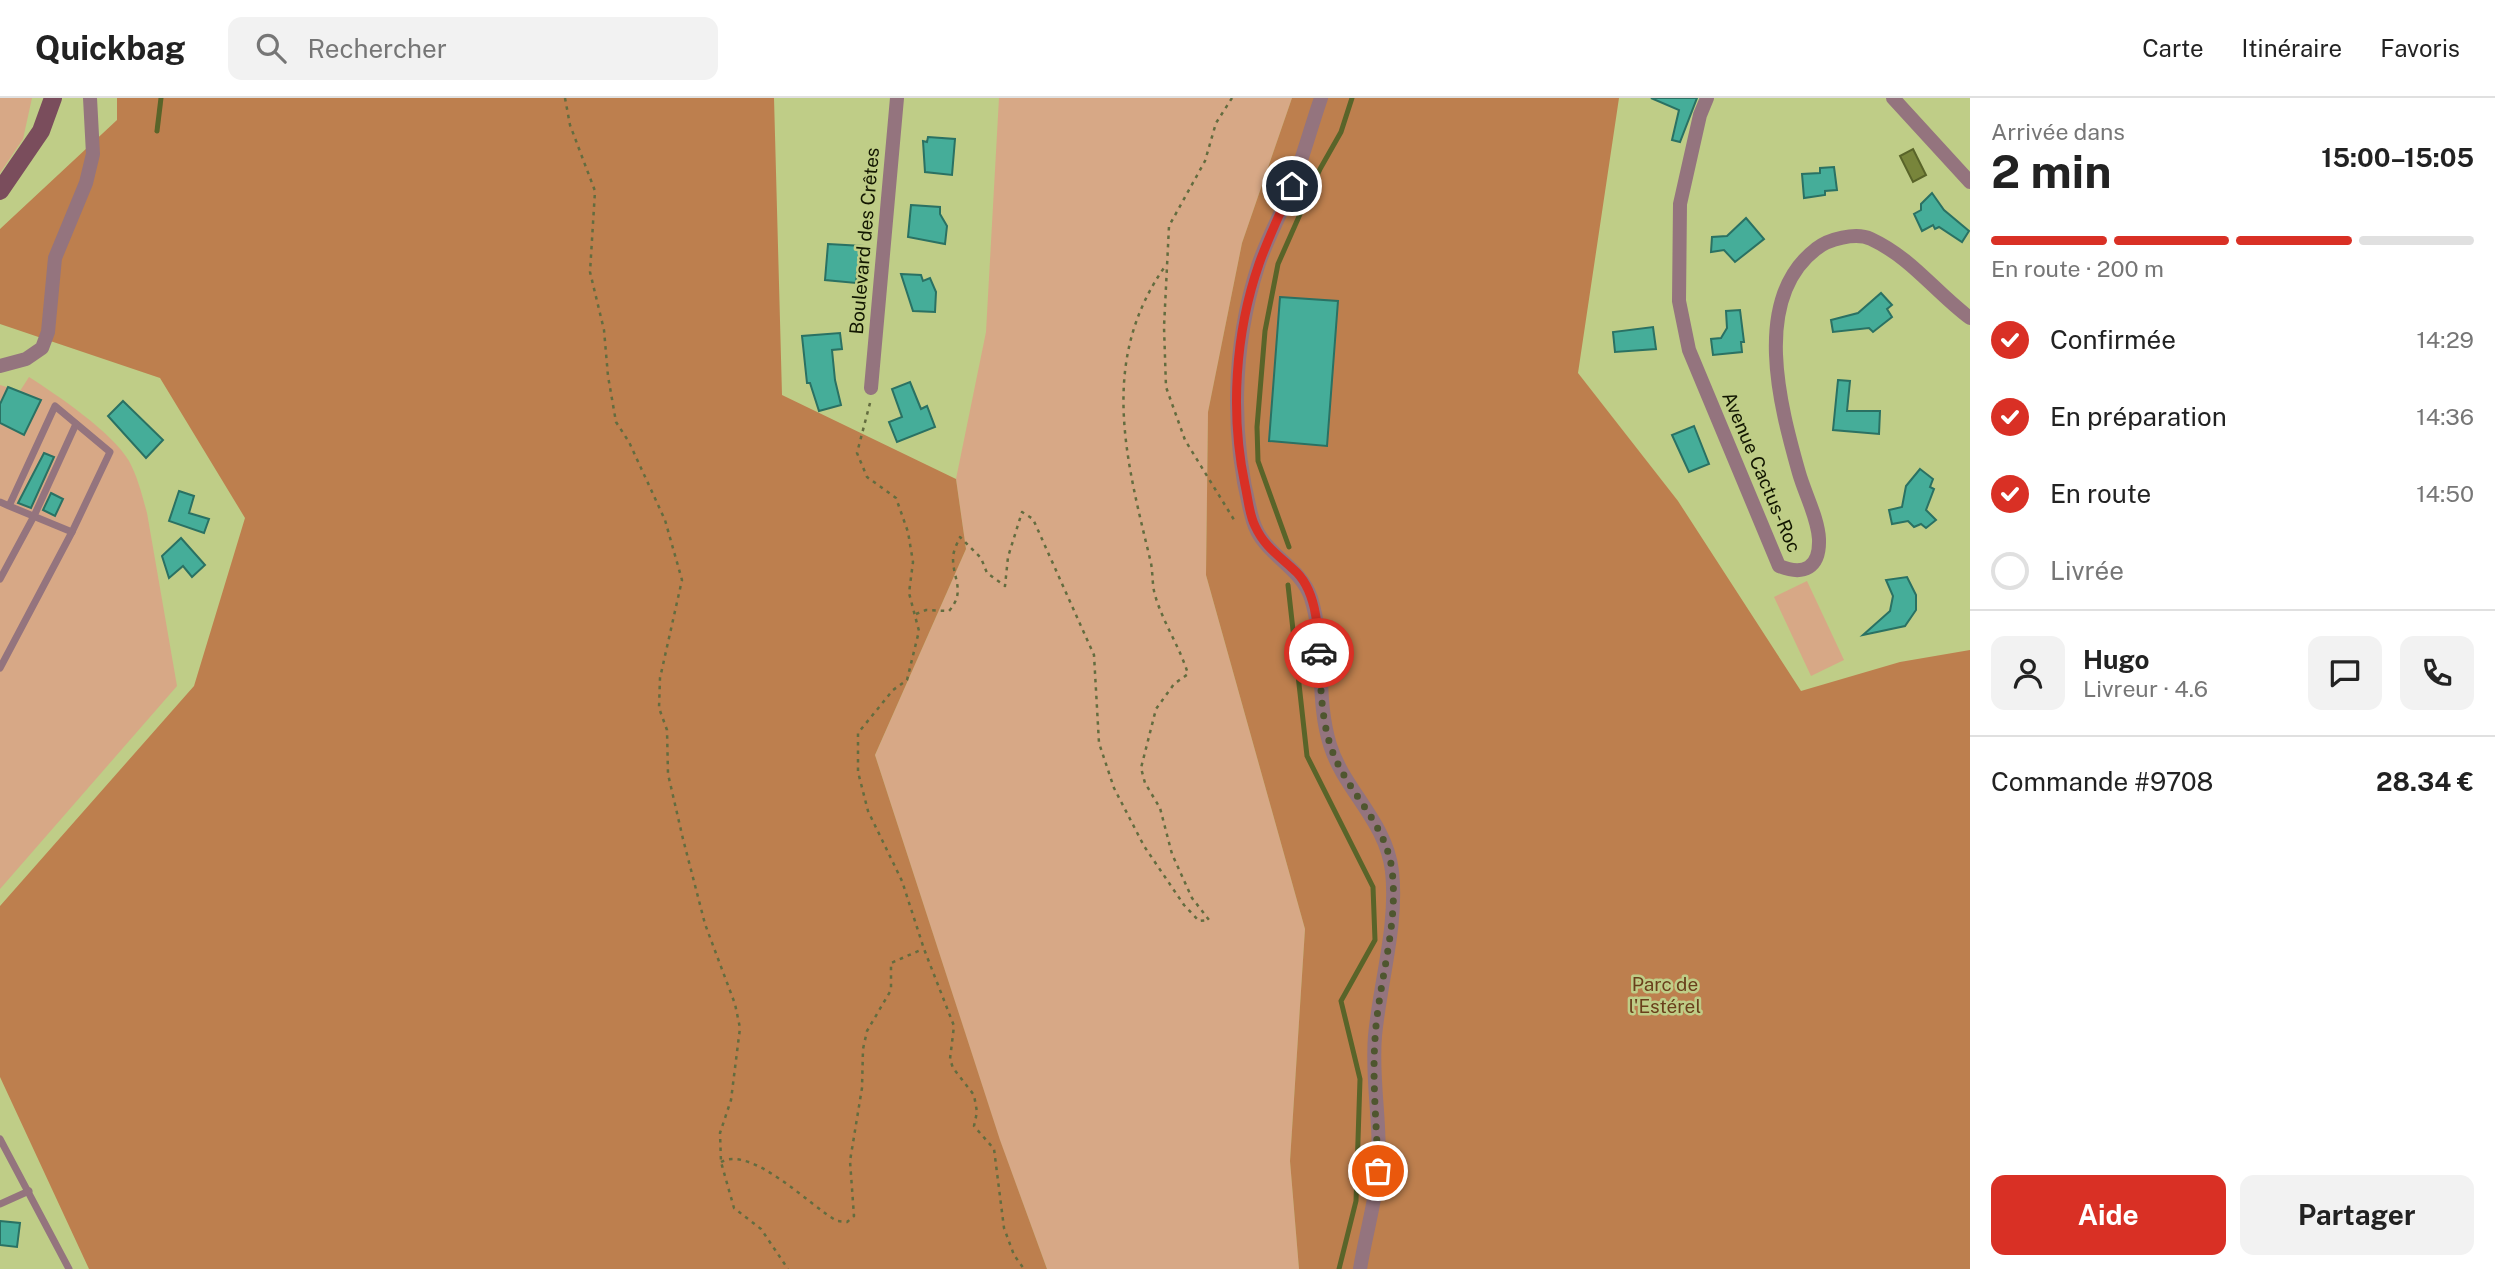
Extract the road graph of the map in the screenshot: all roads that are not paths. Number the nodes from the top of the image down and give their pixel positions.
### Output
1 (53, 98) edge
2 (90, 98) edge
3 (897, 98) edge
4 (1321, 98) edge
5 (1707, 98) edge
6 (1893, 98) edge
7 (1970, 182) edge
8 (0, 191) edge
9 (1970, 318) edge
10 (0, 366) edge
11 (871, 388) road end
12 (76, 424) junction
13 (0, 502) edge
14 (9, 506) junction
15 (34, 516) junction
16 (72, 532) junction
17 (0, 579) edge
18 (0, 668) edge
19 (0, 1139) edge
20 (29, 1191) junction
21 (0, 1203) edge
22 (69, 1269) edge
23 (1360, 1269) edge

1 - 8 main road
2 - 10 street
3 - 11 street, Boulevard des Crêtes
4 - 23 street
5 - 9 street, Avenue Cactus-Roc
6 - 7 street
12 - 14 lane
12 - 15 lane
12 - 16 lane
13 - 14 lane
14 - 15 lane
15 - 16 lane
15 - 17 lane
16 - 18 lane
19 - 20 lane
20 - 21 lane
20 - 22 lane

